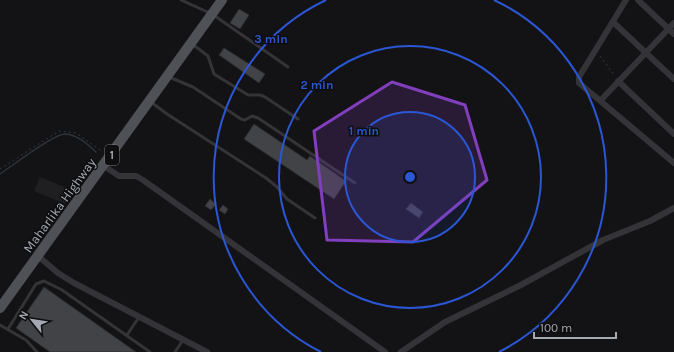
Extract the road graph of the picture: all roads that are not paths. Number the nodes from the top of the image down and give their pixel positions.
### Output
1 (181, 0) edge
2 (222, 0) edge
3 (626, 0) edge
4 (638, 0) edge
5 (212, 14) junction
6 (613, 22) junction
7 (674, 23) edge
8 (669, 29) junction
9 (674, 34) edge
10 (191, 43) junction
11 (646, 52) junction
12 (288, 67) dead end
13 (167, 76) junction
14 (674, 79) edge
15 (618, 81) junction
16 (601, 100) junction
17 (150, 101) junction
18 (298, 119) dead end
19 (674, 134) edge
20 (107, 162) junction
21 (674, 163) edge
22 (355, 183) dead end
23 (674, 208) edge
24 (315, 218) dead end
25 (38, 256) junction
26 (0, 308) edge
27 (139, 316) junction
28 (0, 325) edge
29 (8, 329) junction
30 (127, 336) junction
31 (184, 340) junction
32 (37, 352) edge
33 (150, 352) edge
34 (175, 352) edge
35 (207, 352) edge
36 (385, 352) edge
37 (400, 352) edge

1 - 5 lane
2 - 5 main road, Maharlika Highway / 1
3 - 6 street
4 - 8 street
5 - 10 main road, Maharlika Highway / 1
5 - 12 lane
6 - 11 street
6 - 16 street
7 - 8 street
8 - 9 street
8 - 11 street
10 - 13 main road, Maharlika Highway / 1
10 - 18 lane
11 - 14 street
11 - 15 street
13 - 17 main road, Maharlika Highway / 1
13 - 22 lane
15 - 16 street
15 - 19 street
16 - 21 street
17 - 20 main road, Maharlika Highway / 1
17 - 24 lane
20 - 25 main road, Maharlika Highway / 1
20 - 36 street
23 - 37 street
25 - 26 main road, Maharlika Highway / 1
25 - 27 street
27 - 30 lane
27 - 31 street
28 - 29 lane
29 - 30 lane
29 - 32 lane
30 - 33 lane
31 - 34 lane
31 - 35 street

